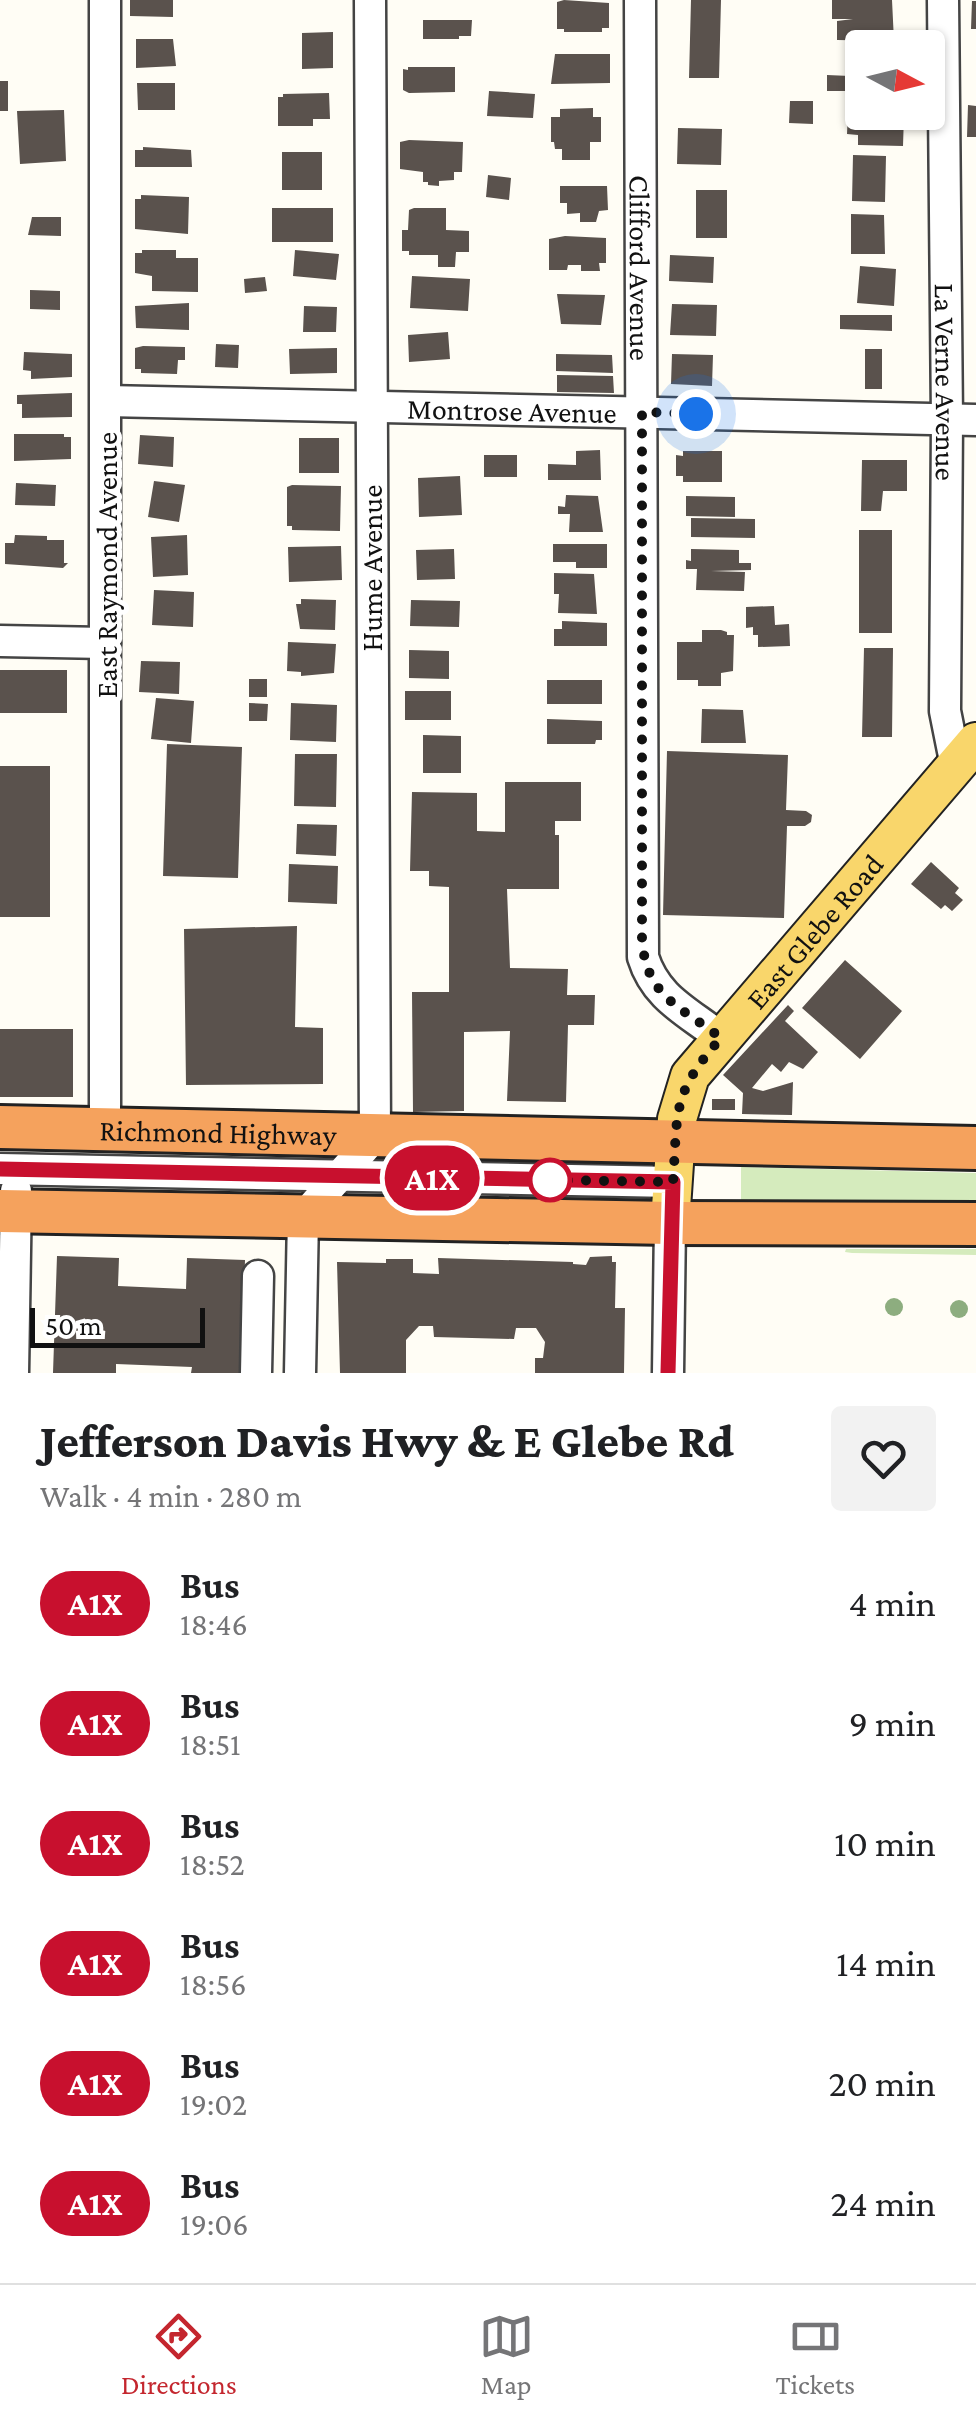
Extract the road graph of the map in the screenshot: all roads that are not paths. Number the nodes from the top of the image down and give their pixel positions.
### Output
1 (105, 0) edge
2 (370, 0) edge
3 (640, 0) edge
4 (943, 0) edge
5 (107, 400) junction
6 (370, 408) junction
7 (642, 412) junction
8 (962, 420) edge
9 (0, 641) edge
10 (105, 642) junction
11 (966, 754) edge
12 (721, 1038) junction
13 (0, 1127) edge
14 (105, 1130) junction
15 (375, 1136) junction
16 (976, 1148) edge
17 (8, 1169) edge
18 (339, 1176) junction
19 (673, 1183) junction
20 (8, 1211) edge
21 (304, 1217) junction
22 (976, 1224) edge
23 (258, 1276) dead end
24 (12, 1373) edge
25 (256, 1373) edge
26 (300, 1373) edge
27 (668, 1373) edge

1 - 5 street, East Raymond Avenue
2 - 6 street, Hume Avenue
3 - 7 street, Clifford Avenue
4 - 8 street, La Verne Avenue
5 - 6 street, Montrose Avenue
5 - 10 street, East Raymond Avenue
6 - 7 street, Montrose Avenue
6 - 15 street, Hume Avenue
7 - 8 street, Montrose Avenue
7 - 12 street, Clifford Avenue
8 - 11 street, La Verne Avenue
9 - 10 street
10 - 14 street, East Raymond Avenue
11 - 12 main road, East Glebe Road
12 - 19 main road, East Glebe Road
13 - 14 highway, Richmond Highway
14 - 15 highway, Richmond Highway
15 - 18 street
15 - 19 highway, Richmond Highway
16 - 19 highway, Richmond Highway
17 - 18 street
17 - 20 street
18 - 19 street
18 - 21 street
19 - 21 highway, Richmond Highway
19 - 22 highway, Richmond Highway
19 - 27 street, East Glebe Road
20 - 21 highway, Richmond Highway
20 - 24 street
21 - 26 street
23 - 25 street

